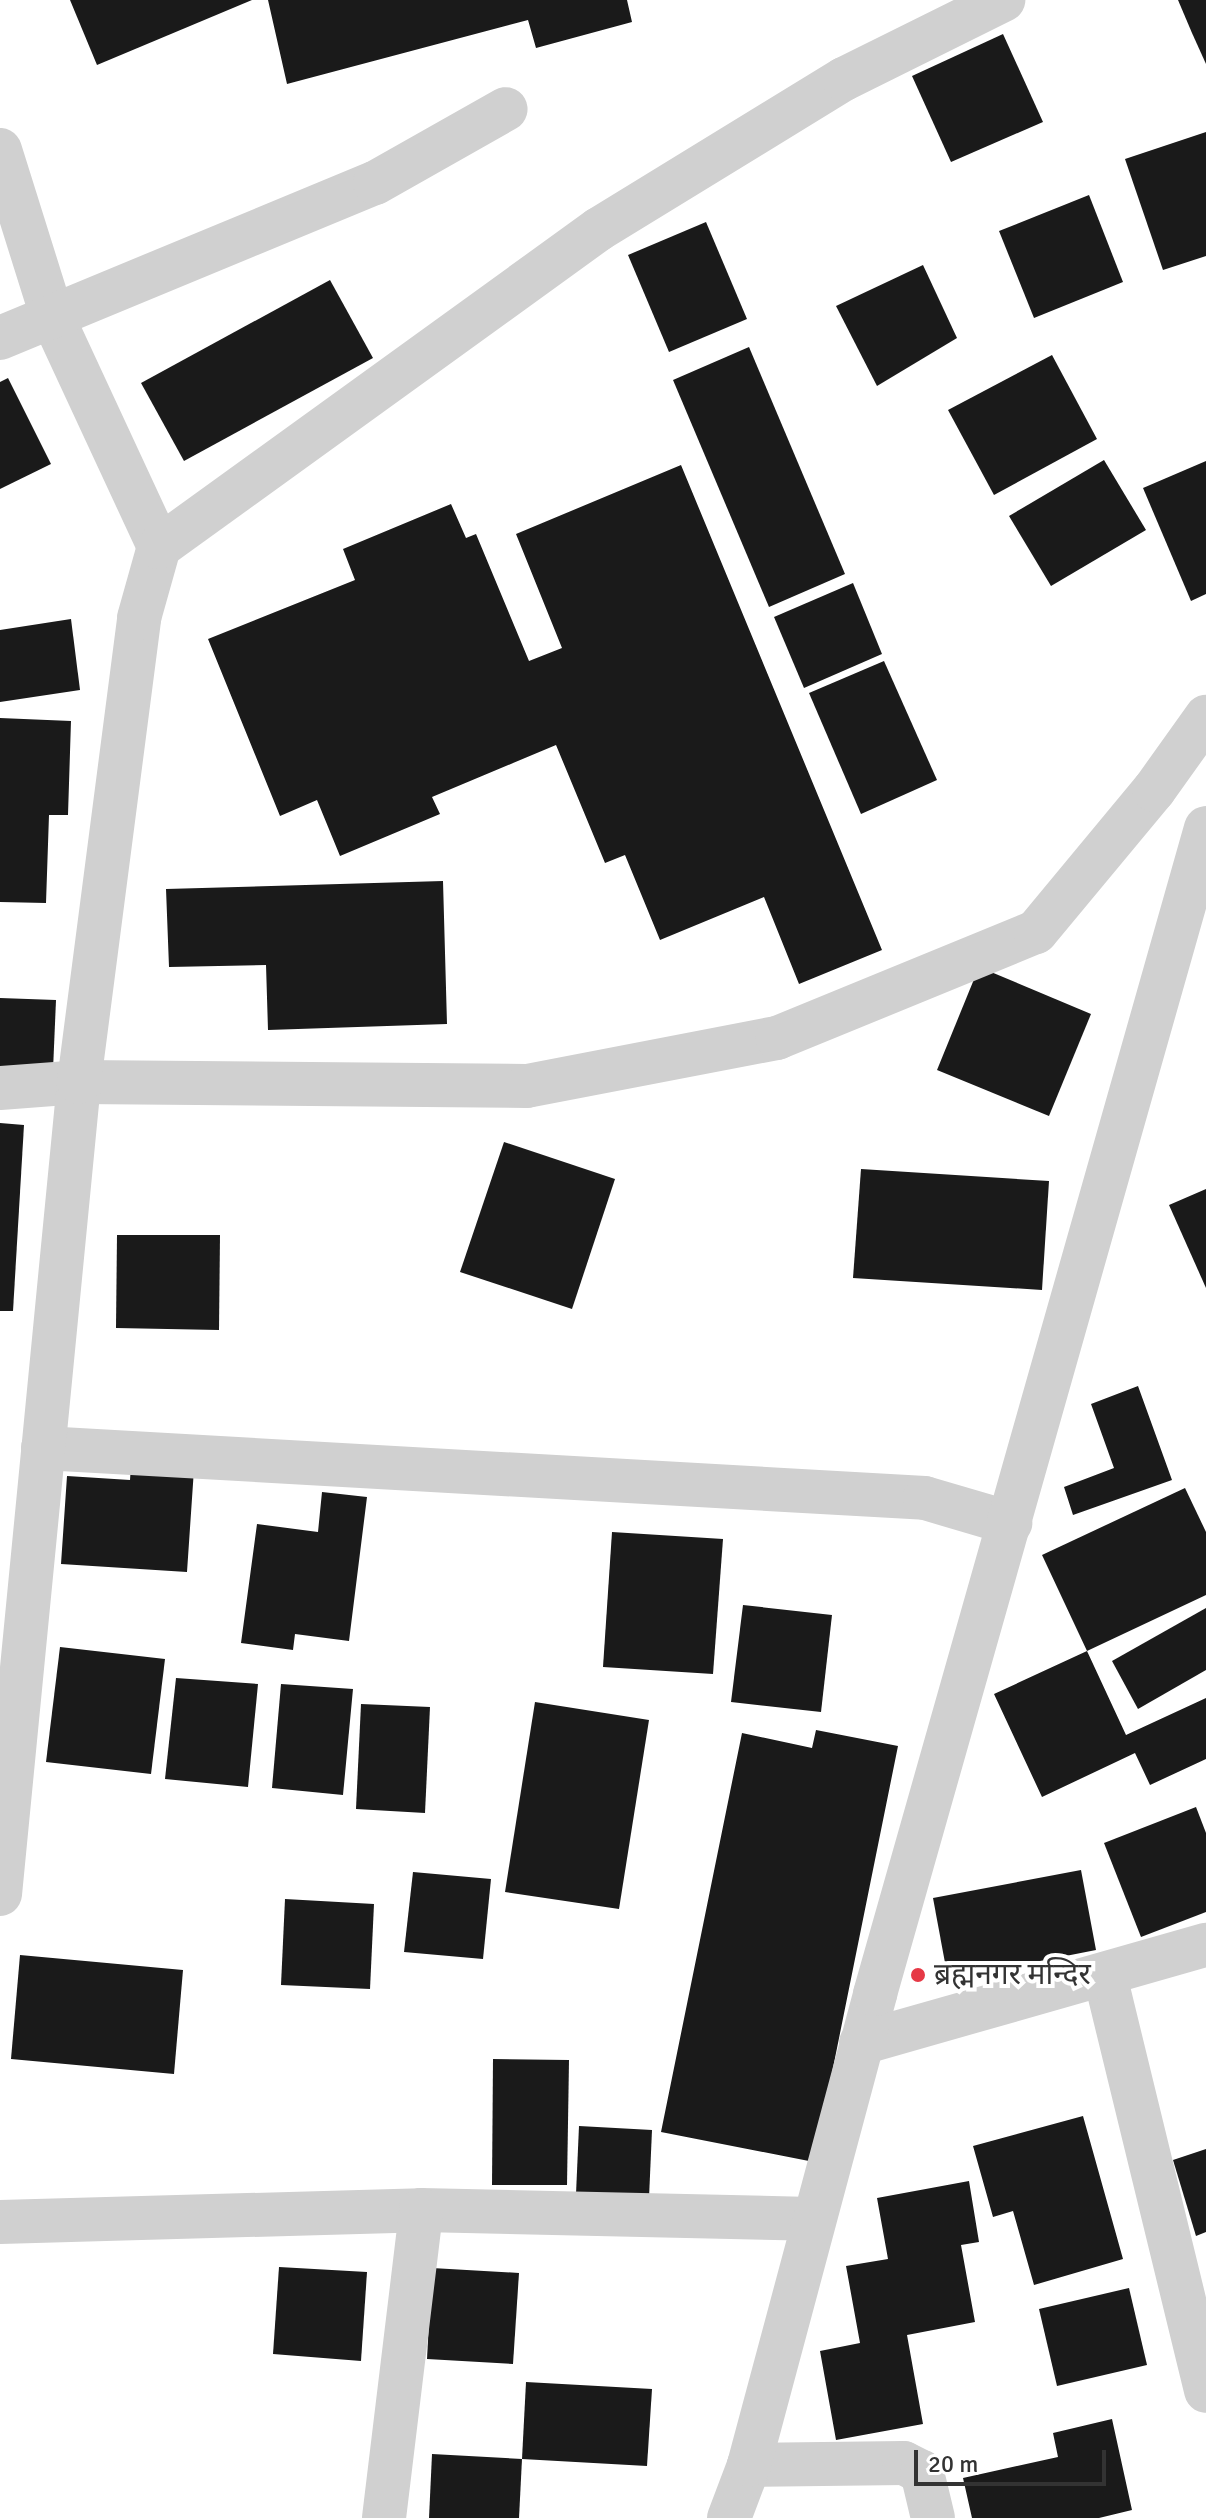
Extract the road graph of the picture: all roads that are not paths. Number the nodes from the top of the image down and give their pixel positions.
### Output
1 (1003, 0) edge
2 (506, 109) dead end
3 (0, 150) edge
4 (52, 316) junction
5 (0, 338) edge
6 (159, 547) junction
7 (1206, 717) edge
8 (1206, 828) edge
9 (79, 1082) junction
10 (0, 1088) edge
11 (43, 1448) junction
12 (1010, 1523) junction
13 (0, 1894) edge
14 (1206, 1945) edge
15 (1105, 1976) junction
16 (861, 2043) junction
17 (421, 2210) junction
18 (812, 2219) junction
19 (0, 2222) edge
20 (1206, 2391) edge
21 (749, 2465) junction
22 (384, 2518) edge
23 (729, 2518) edge
24 (933, 2518) edge

1 - 6 street
2 - 4 street
3 - 4 street
4 - 5 street
4 - 6 street
6 - 9 street
7 - 9 street
8 - 12 street
9 - 10 street
9 - 11 street
11 - 12 street
11 - 13 street
12 - 16 street
14 - 15 street
15 - 16 street
15 - 20 street
16 - 18 street
17 - 18 street
17 - 19 street
17 - 22 street
18 - 21 street
21 - 23 street
21 - 24 street

